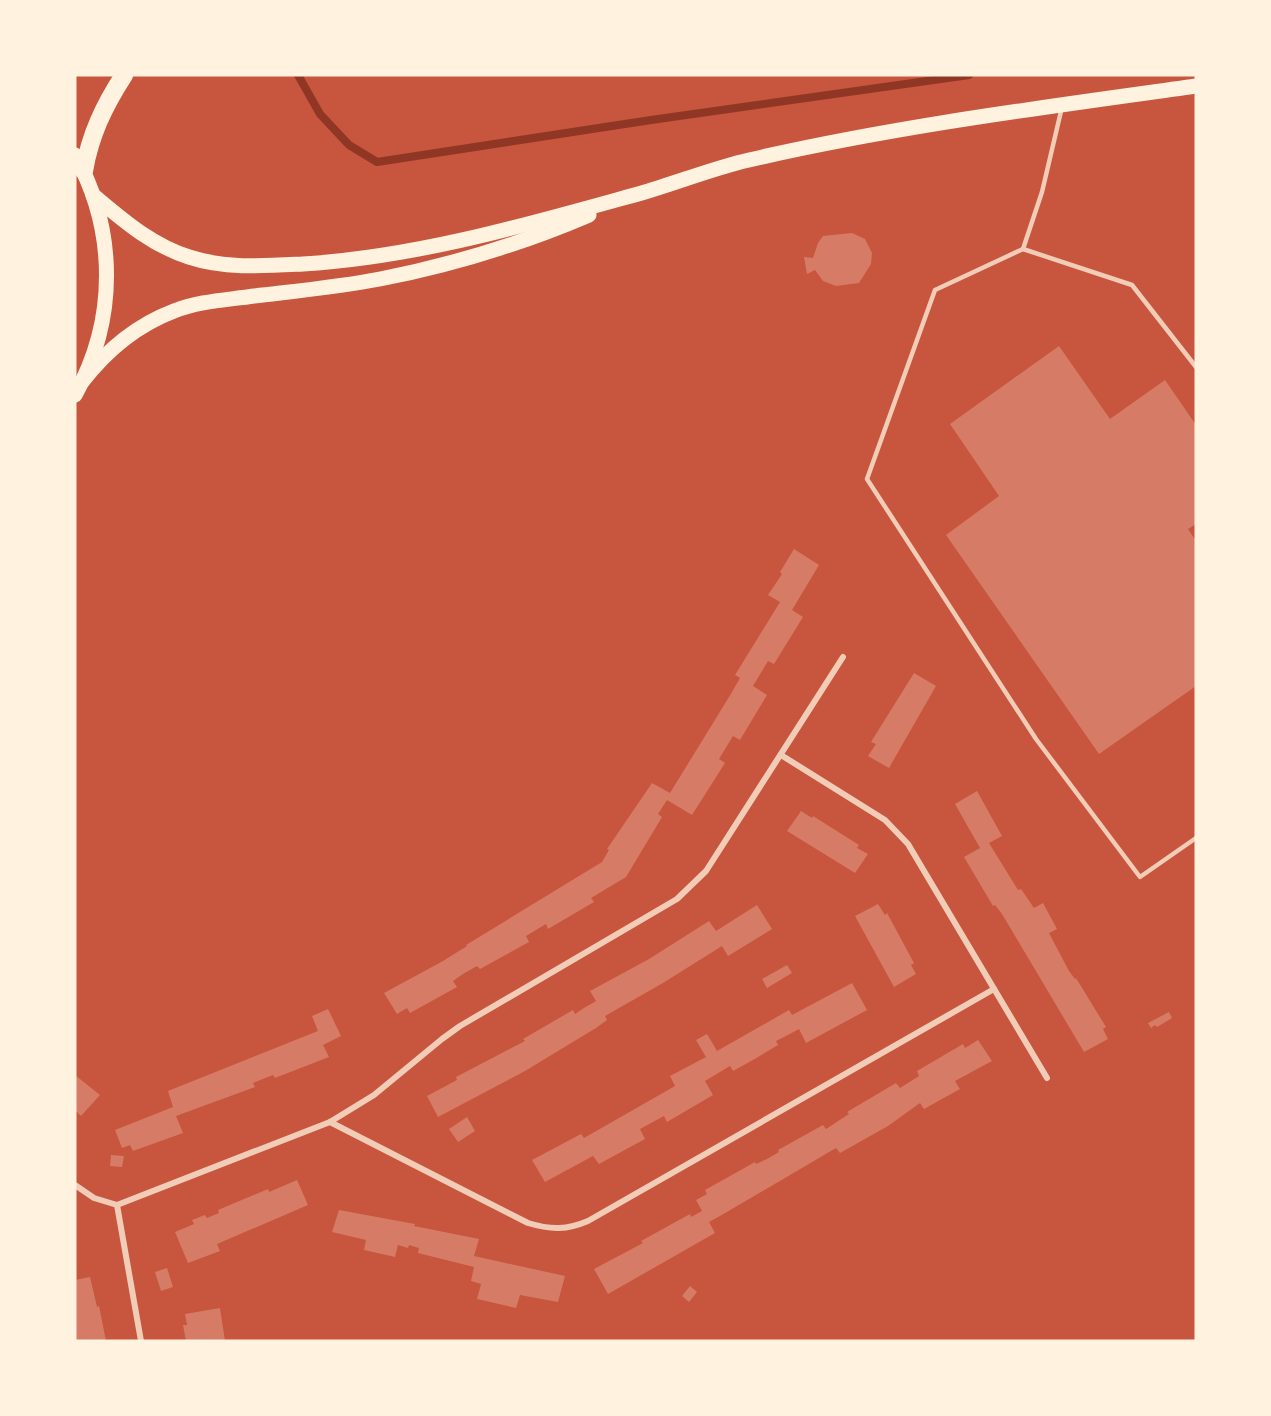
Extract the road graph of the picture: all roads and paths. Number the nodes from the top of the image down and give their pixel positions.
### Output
1 (124, 75) edge
2 (1196, 86) edge
3 (1062, 105) junction
4 (79, 163) edge
5 (647, 191) junction
6 (93, 195) junction
7 (1023, 249) junction
8 (1196, 367) edge
9 (79, 389) edge
10 (843, 657) dead end
11 (781, 755) junction
12 (1196, 838) edge
13 (994, 989) junction
14 (1047, 1078) dead end
15 (330, 1122) junction
16 (75, 1185) edge
17 (117, 1205) junction
18 (141, 1341) edge

1 - 4 highway
2 - 3 main road
3 - 5 main road
3 - 7 lane
4 - 6 main road
5 - 6 main road
5 - 9 main road
6 - 9 main road
7 - 8 lane
7 - 12 lane
10 - 11 street
11 - 13 street
11 - 15 street
13 - 14 street
13 - 15 street
15 - 17 street
16 - 17 street
17 - 18 street

